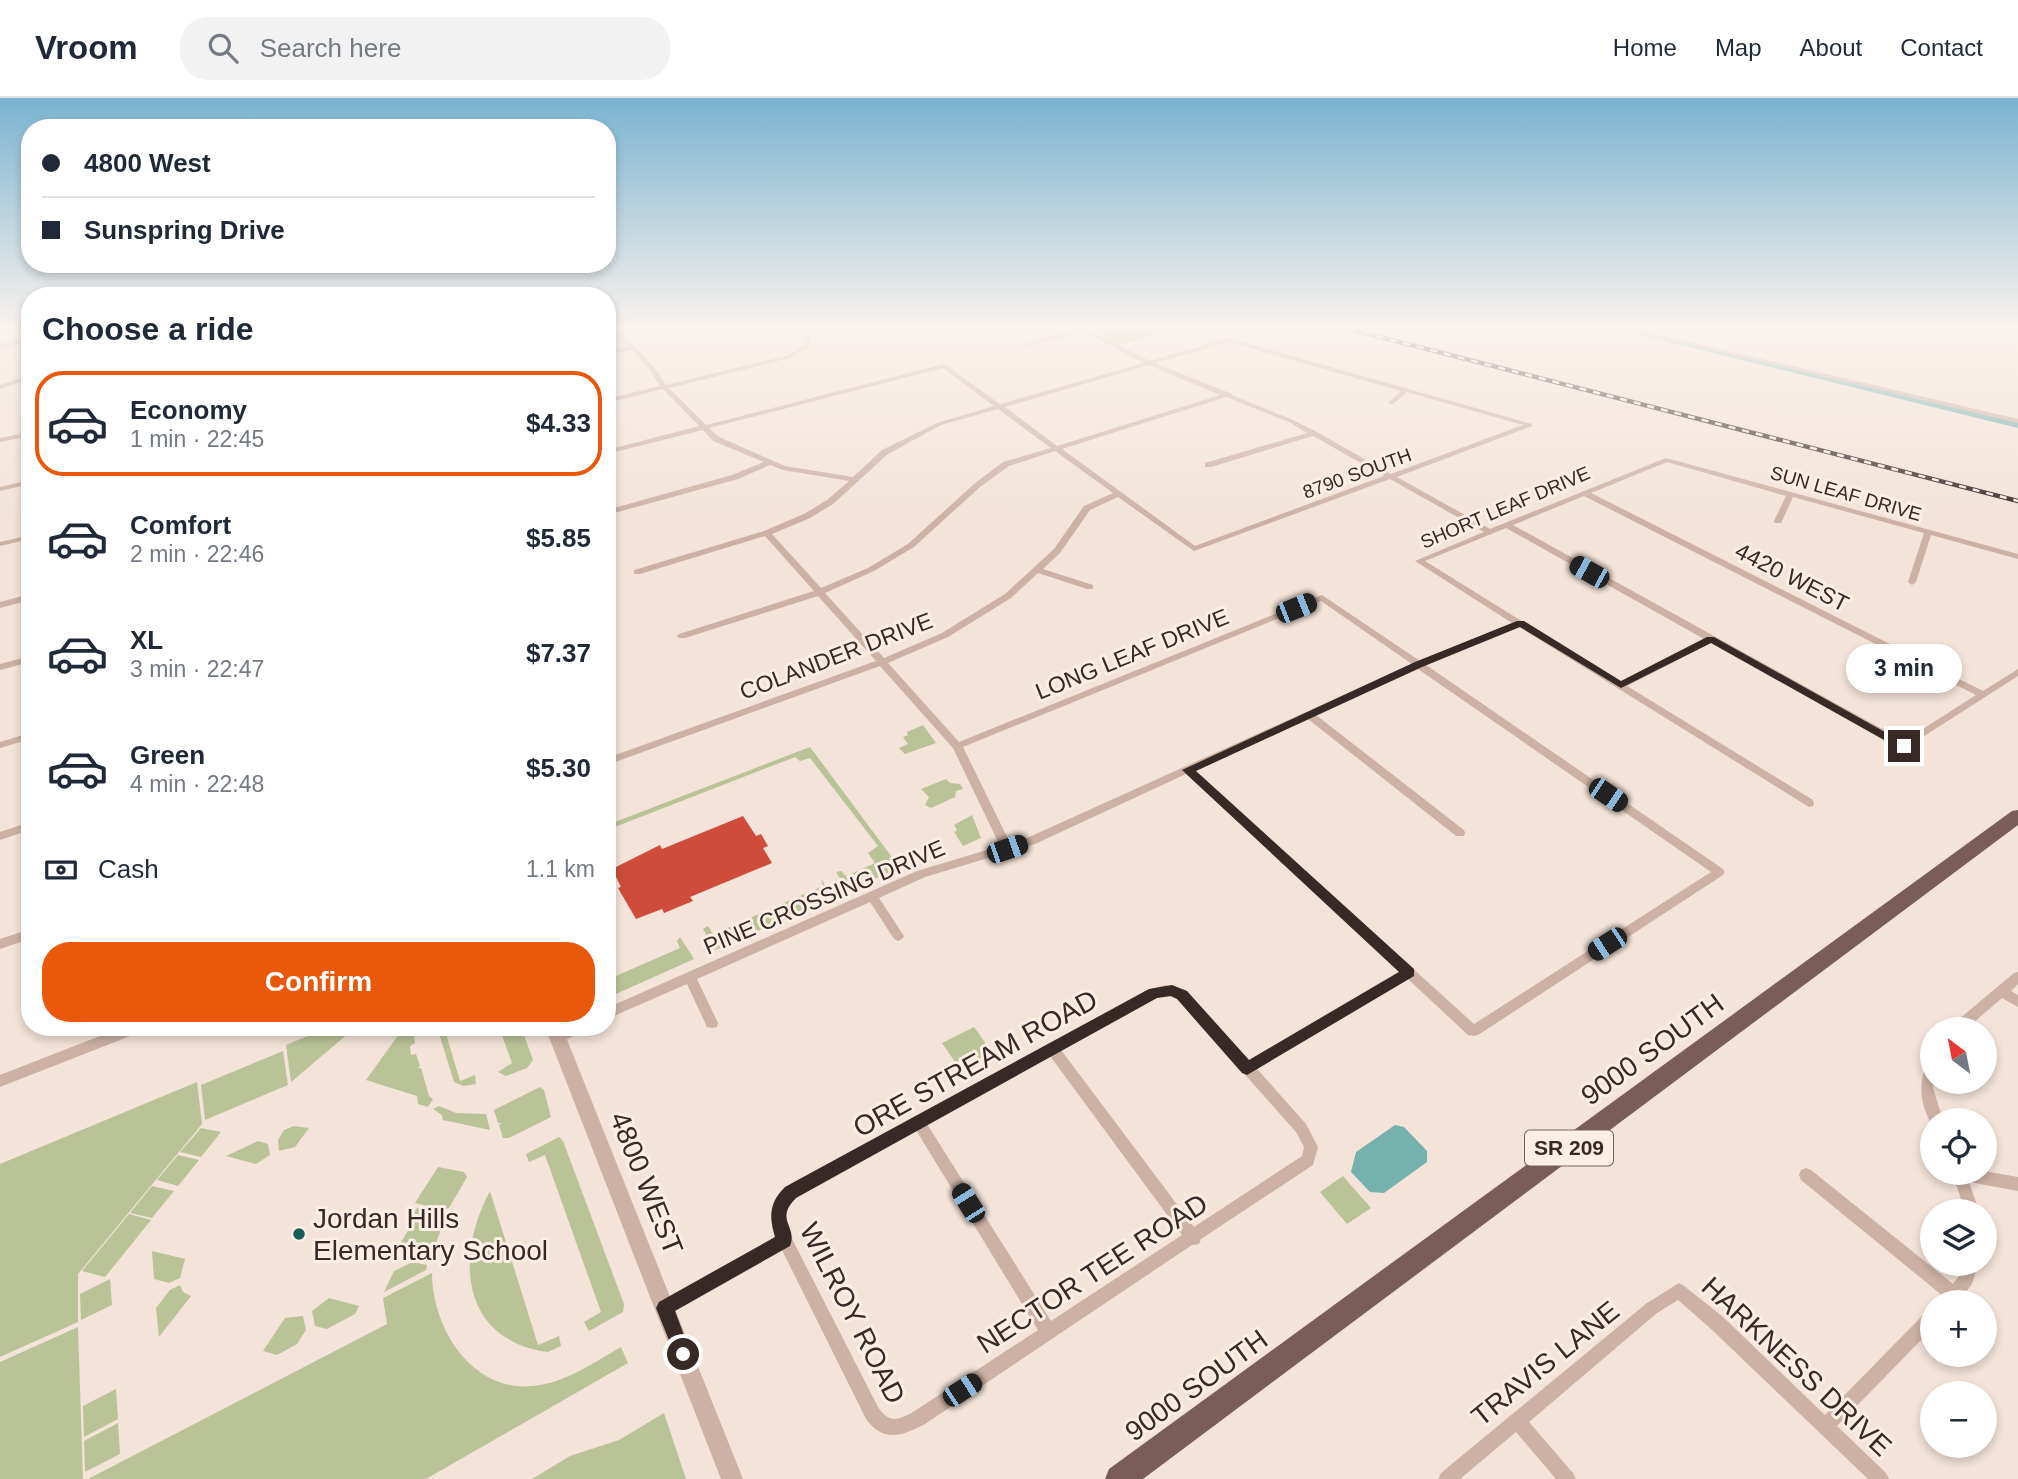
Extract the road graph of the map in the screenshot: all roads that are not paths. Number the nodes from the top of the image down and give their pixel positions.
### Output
1 (638, 393) edge
2 (670, 393) edge
3 (837, 393) edge
4 (981, 393) edge
5 (1039, 393) edge
6 (1402, 393) edge
7 (1418, 393) edge
8 (1901, 393) edge
9 (1229, 394) joint
10 (616, 399) edge
11 (1391, 402) dead end
12 (997, 405) junction
13 (2018, 421) edge
14 (702, 428) junction
15 (1315, 433) junction
16 (21, 436) edge
17 (0, 440) edge
18 (1054, 447) junction
19 (616, 450) edge
20 (1666, 460) joint
21 (768, 463) junction
22 (1208, 465) dead end
23 (1393, 477) junction
24 (853, 479) junction
25 (21, 484) edge
26 (0, 489) edge
27 (1584, 493) junction
28 (1118, 494) junction
29 (1791, 494) junction
30 (616, 510) edge
31 (1778, 521) dead end
32 (1506, 525) junction
33 (1490, 531) junction
34 (1928, 532) junction
35 (767, 533) junction
36 (21, 539) edge
37 (0, 544) edge
38 (2018, 557) edge
39 (1039, 570) junction
40 (637, 572) dead end
41 (1912, 582) dead end
42 (1090, 587) dead end
43 (820, 590) junction
44 (21, 599) edge
45 (0, 604) edge
46 (1520, 623) junction
47 (682, 636) dead end
48 (1711, 639) junction
49 (21, 661) edge
50 (883, 662) junction
51 (1418, 664) junction
52 (0, 667) edge
53 (2018, 672) edge
54 (1621, 685) junction
55 (1982, 694) junction
56 (1309, 715) junction
57 (21, 739) edge
58 (0, 745) edge
59 (957, 746) junction
60 (616, 759) edge
61 (1188, 770) junction
62 (1809, 803) dead end
63 (2018, 816) edge
64 (21, 829) edge
65 (1460, 833) dead end
66 (0, 836) edge
67 (1007, 849) junction
68 (872, 896) junction
69 (898, 936) dead end
70 (21, 937) edge
71 (0, 944) edge
72 (1409, 972) junction
73 (690, 977) junction
74 (2018, 977) edge
75 (2001, 991) junction
76 (2018, 1002) edge
77 (616, 1010) edge
78 (1971, 1017) edge
79 (712, 1023) dead end
80 (115, 1036) edge
81 (557, 1036) edge
82 (1053, 1049) junction
83 (1247, 1068) junction
84 (0, 1081) edge
85 (918, 1122) junction
86 (1806, 1175) dead end
87 (1997, 1180) edge
88 (2018, 1184) edge
89 (777, 1215) joint
90 (1194, 1238) junction
91 (784, 1241) junction
92 (1940, 1290) edge
93 (1679, 1291) joint
94 (665, 1308) junction
95 (1920, 1330) edge
96 (1049, 1333) junction
97 (1516, 1420) junction
98 (1825, 1427) junction
99 (889, 1428) joint
100 (732, 1479) edge
101 (1119, 1479) edge
102 (1447, 1479) edge
103 (1567, 1479) edge
104 (1880, 1479) edge

1 - 10 street
2 - 14 street
3 - 14 street
4 - 12 street
5 - 12 street
6 - 11 street
7 - 23 street, 8790 SOUTH
8 - 13 street
9 - 15 street
9 - 18 street
12 - 18 street
12 - 24 street
14 - 19 street
14 - 21 street
15 - 22 street
15 - 23 street
16 - 17 street
18 - 28 street
18 - 43 street
20 - 27 street, SHORT LEAF DRIVE
20 - 29 street, SUN LEAF DRIVE
21 - 24 street
21 - 30 street
23 - 28 street, 8790 SOUTH
23 - 33 street
24 - 35 street
25 - 26 street
27 - 32 street, SHORT LEAF DRIVE
27 - 55 street, 4420 WEST
28 - 39 street, COLANDER DRIVE
29 - 31 street
29 - 34 street, SUN LEAF DRIVE
32 - 33 street, SHORT LEAF DRIVE
32 - 48 street
33 - 46 street, SHORT LEAF DRIVE
34 - 38 street, SUN LEAF DRIVE
34 - 41 street
35 - 40 street
35 - 43 street
36 - 37 street
39 - 42 street
39 - 50 street, COLANDER DRIVE
43 - 47 street
43 - 50 street
44 - 45 street
46 - 51 street, PINE CROSSING DRIVE
46 - 54 street, SHORT LEAF DRIVE
48 - 54 street
48 - 55 street
49 - 52 street
50 - 59 street
50 - 60 street, COLANDER DRIVE
51 - 56 street, PINE CROSSING DRIVE
51 - 59 street, LONG LEAF DRIVE
51 - 72 street
53 - 55 street
54 - 62 street, SHORT LEAF DRIVE
56 - 61 street, PINE CROSSING DRIVE
56 - 65 street
57 - 58 street
59 - 67 street
61 - 67 street, PINE CROSSING DRIVE
61 - 72 street
63 - 101 main road, 9000 SOUTH / SR 209
64 - 66 street
67 - 68 street, PINE CROSSING DRIVE
68 - 69 street
68 - 73 street, PINE CROSSING DRIVE
70 - 71 street
72 - 83 street
73 - 77 street, PINE CROSSING DRIVE
73 - 79 street
74 - 75 street
75 - 76 street
75 - 78 street
80 - 84 street
81 - 94 street, 4800 WEST
82 - 83 street, ORE STREAM ROAD
82 - 85 street, ORE STREAM ROAD
82 - 90 street
83 - 90 street, NECTOR TEE ROAD
85 - 89 street, ORE STREAM ROAD
85 - 96 street
86 - 92 street
87 - 88 street
89 - 91 street, WILROY ROAD
90 - 96 street, NECTOR TEE ROAD
91 - 94 street
91 - 99 street, WILROY ROAD
93 - 97 street, TRAVIS LANE
93 - 98 street, HARKNESS DRIVE
94 - 100 street, 4800 WEST
95 - 98 street
96 - 99 street, NECTOR TEE ROAD
97 - 102 street, TRAVIS LANE
97 - 103 street
98 - 104 street, HARKNESS DRIVE

